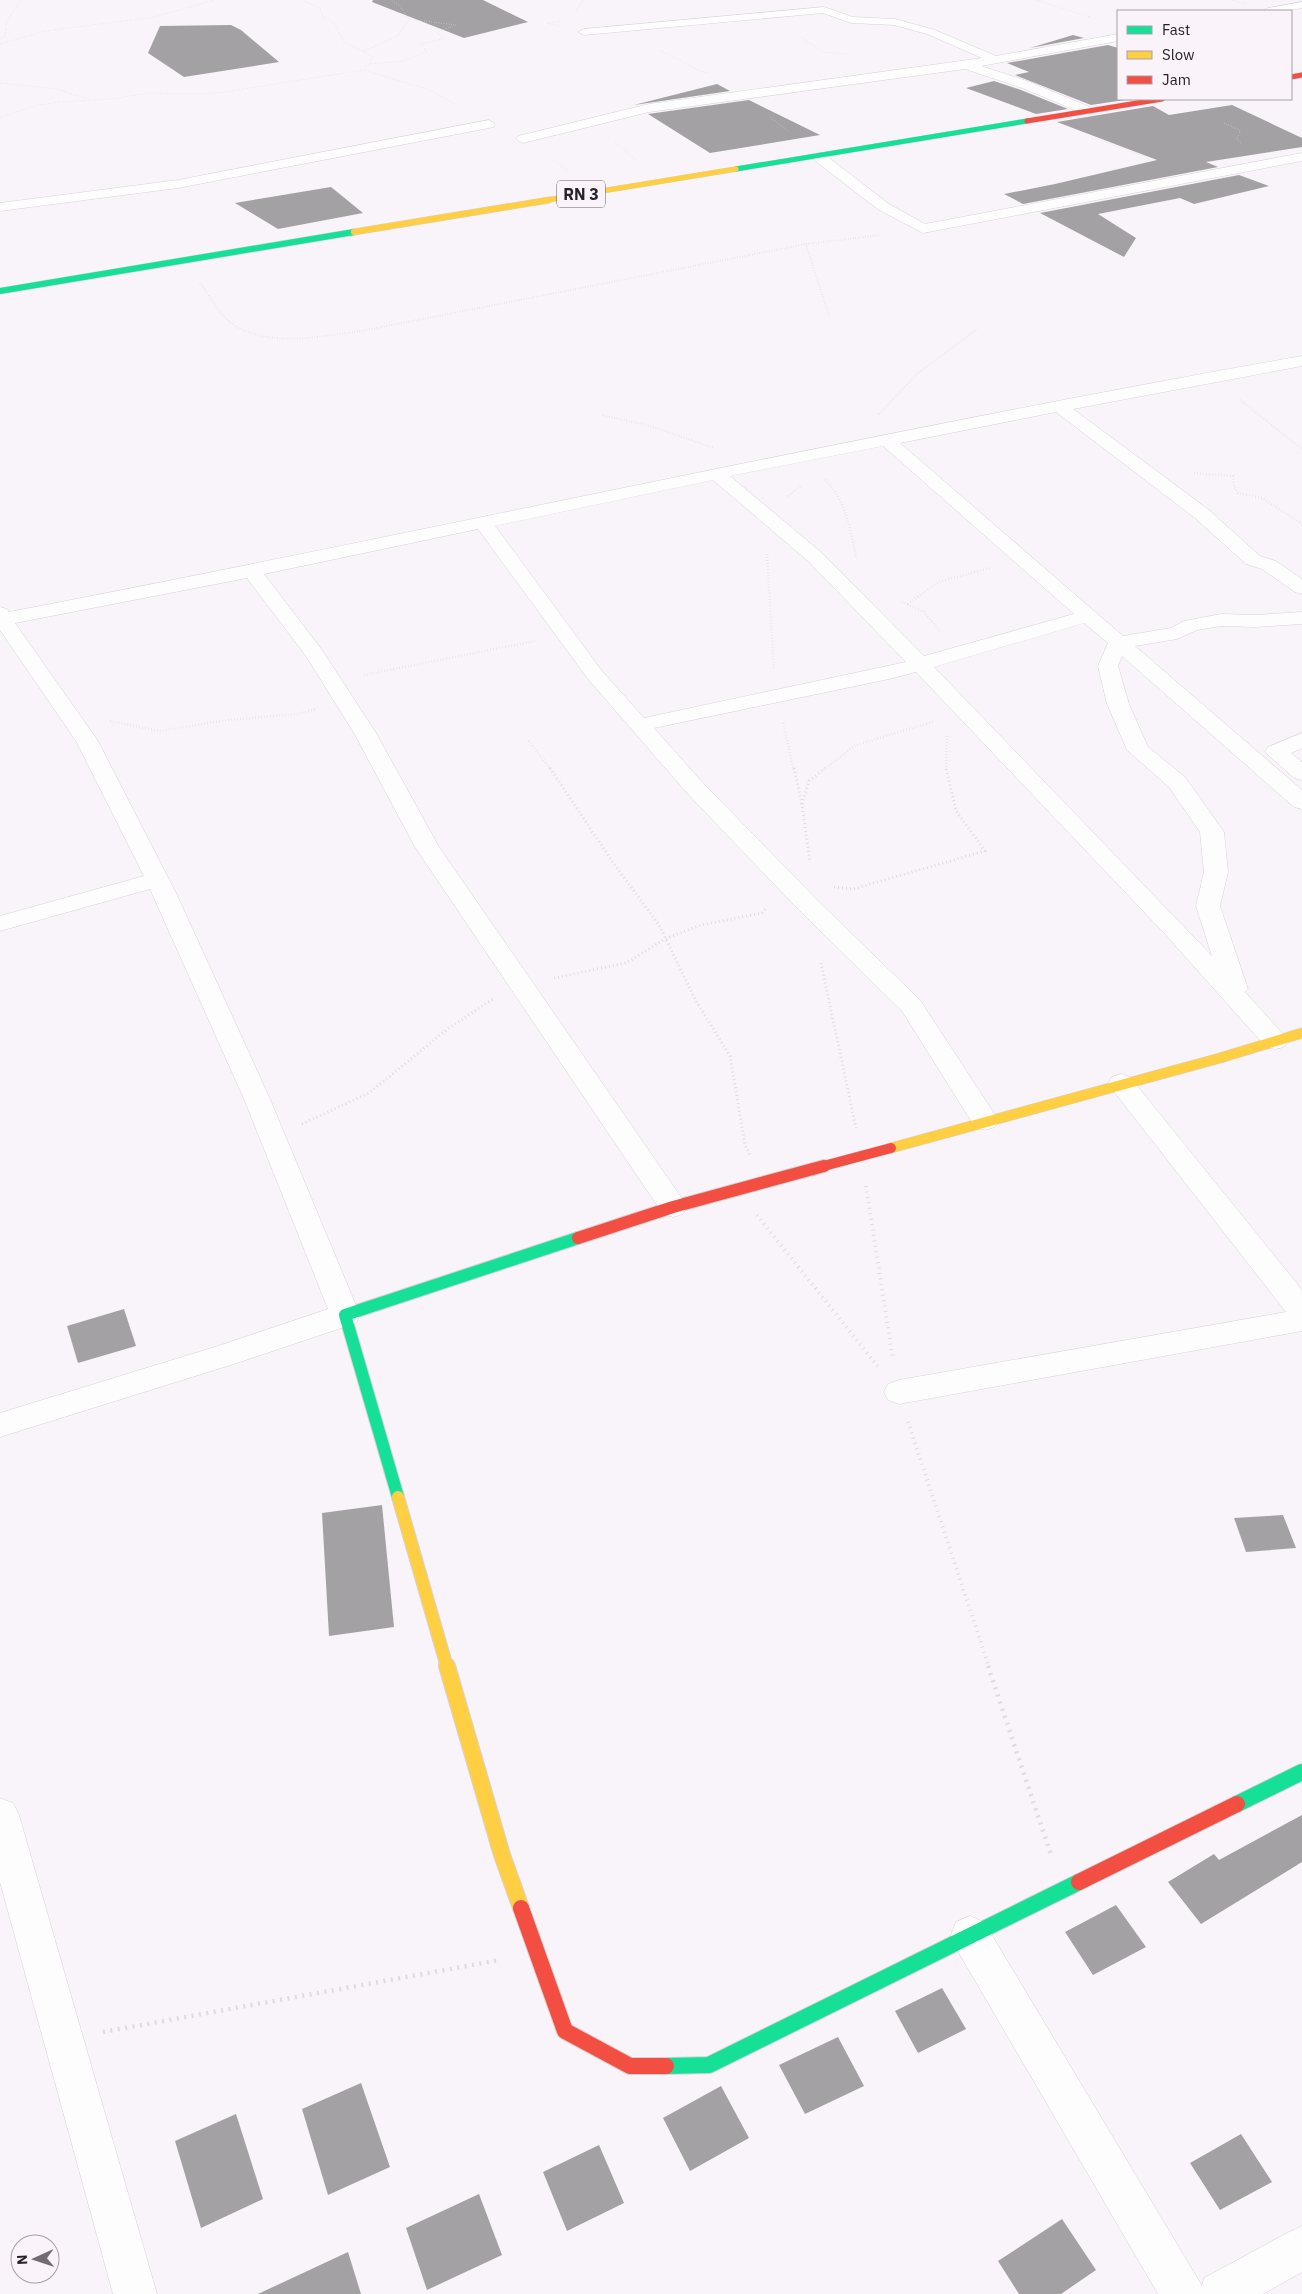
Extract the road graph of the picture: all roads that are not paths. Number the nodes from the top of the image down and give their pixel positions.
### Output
1 (1302, 5) edge
2 (1274, 10) edge
3 (584, 32) dead end
4 (1117, 38) edge
5 (996, 60) junction
6 (965, 65) junction
7 (1156, 100) edge
8 (1087, 111) junction
9 (489, 124) road end
10 (523, 139) road end
11 (819, 157) junction
12 (1302, 157) edge
13 (0, 207) edge
14 (0, 291) edge
15 (1302, 361) edge
16 (1058, 406) junction
17 (887, 441) junction
18 (717, 474) junction
19 (483, 522) junction
20 (252, 571) junction
21 (1302, 588) edge
22 (1087, 616) junction
23 (1, 618) edge
24 (1302, 618) edge
25 (1118, 643) junction
26 (920, 663) junction
27 (640, 725) junction
28 (1302, 740) edge
29 (1302, 773) edge
30 (1302, 802) edge
31 (156, 880) junction
32 (0, 924) edge
33 (1238, 999) junction
34 (1302, 1033) edge
35 (1276, 1041) junction
36 (1121, 1083) junction
37 (985, 1121) junction
38 (673, 1207) junction
39 (1302, 1312) edge
40 (345, 1315) junction
41 (1302, 1320) edge
42 (898, 1392) road end
43 (0, 1425) edge
44 (1302, 1772) edge
45 (0, 1815) edge
46 (970, 1936) junction
47 (1302, 2248) edge
48 (135, 2294) edge
49 (1183, 2294) edge
50 (1220, 2294) edge

1 - 2 street
3 - 5 street
4 - 5 street
5 - 6 street
6 - 8 street
6 - 10 street
7 - 8 main road, RN 3
8 - 11 main road, RN 3
9 - 13 street
11 - 12 street
11 - 14 main road, RN 3
15 - 16 street
16 - 17 street
16 - 21 street
17 - 18 street
17 - 22 street
18 - 19 street
18 - 26 street
19 - 20 street
19 - 27 street
20 - 23 street
20 - 38 street
22 - 25 street
22 - 26 street
23 - 31 street
24 - 25 street
25 - 30 street
25 - 33 street
26 - 27 street
26 - 33 street
27 - 37 street
28 - 29 street
31 - 32 street
31 - 40 street
33 - 35 street
34 - 35 main road
35 - 36 main road
36 - 37 main road
36 - 39 street
37 - 38 main road
38 - 40 main road
40 - 43 street
40 - 46 main road
41 - 42 street
44 - 46 main road
45 - 48 street
46 - 49 street
47 - 50 street

